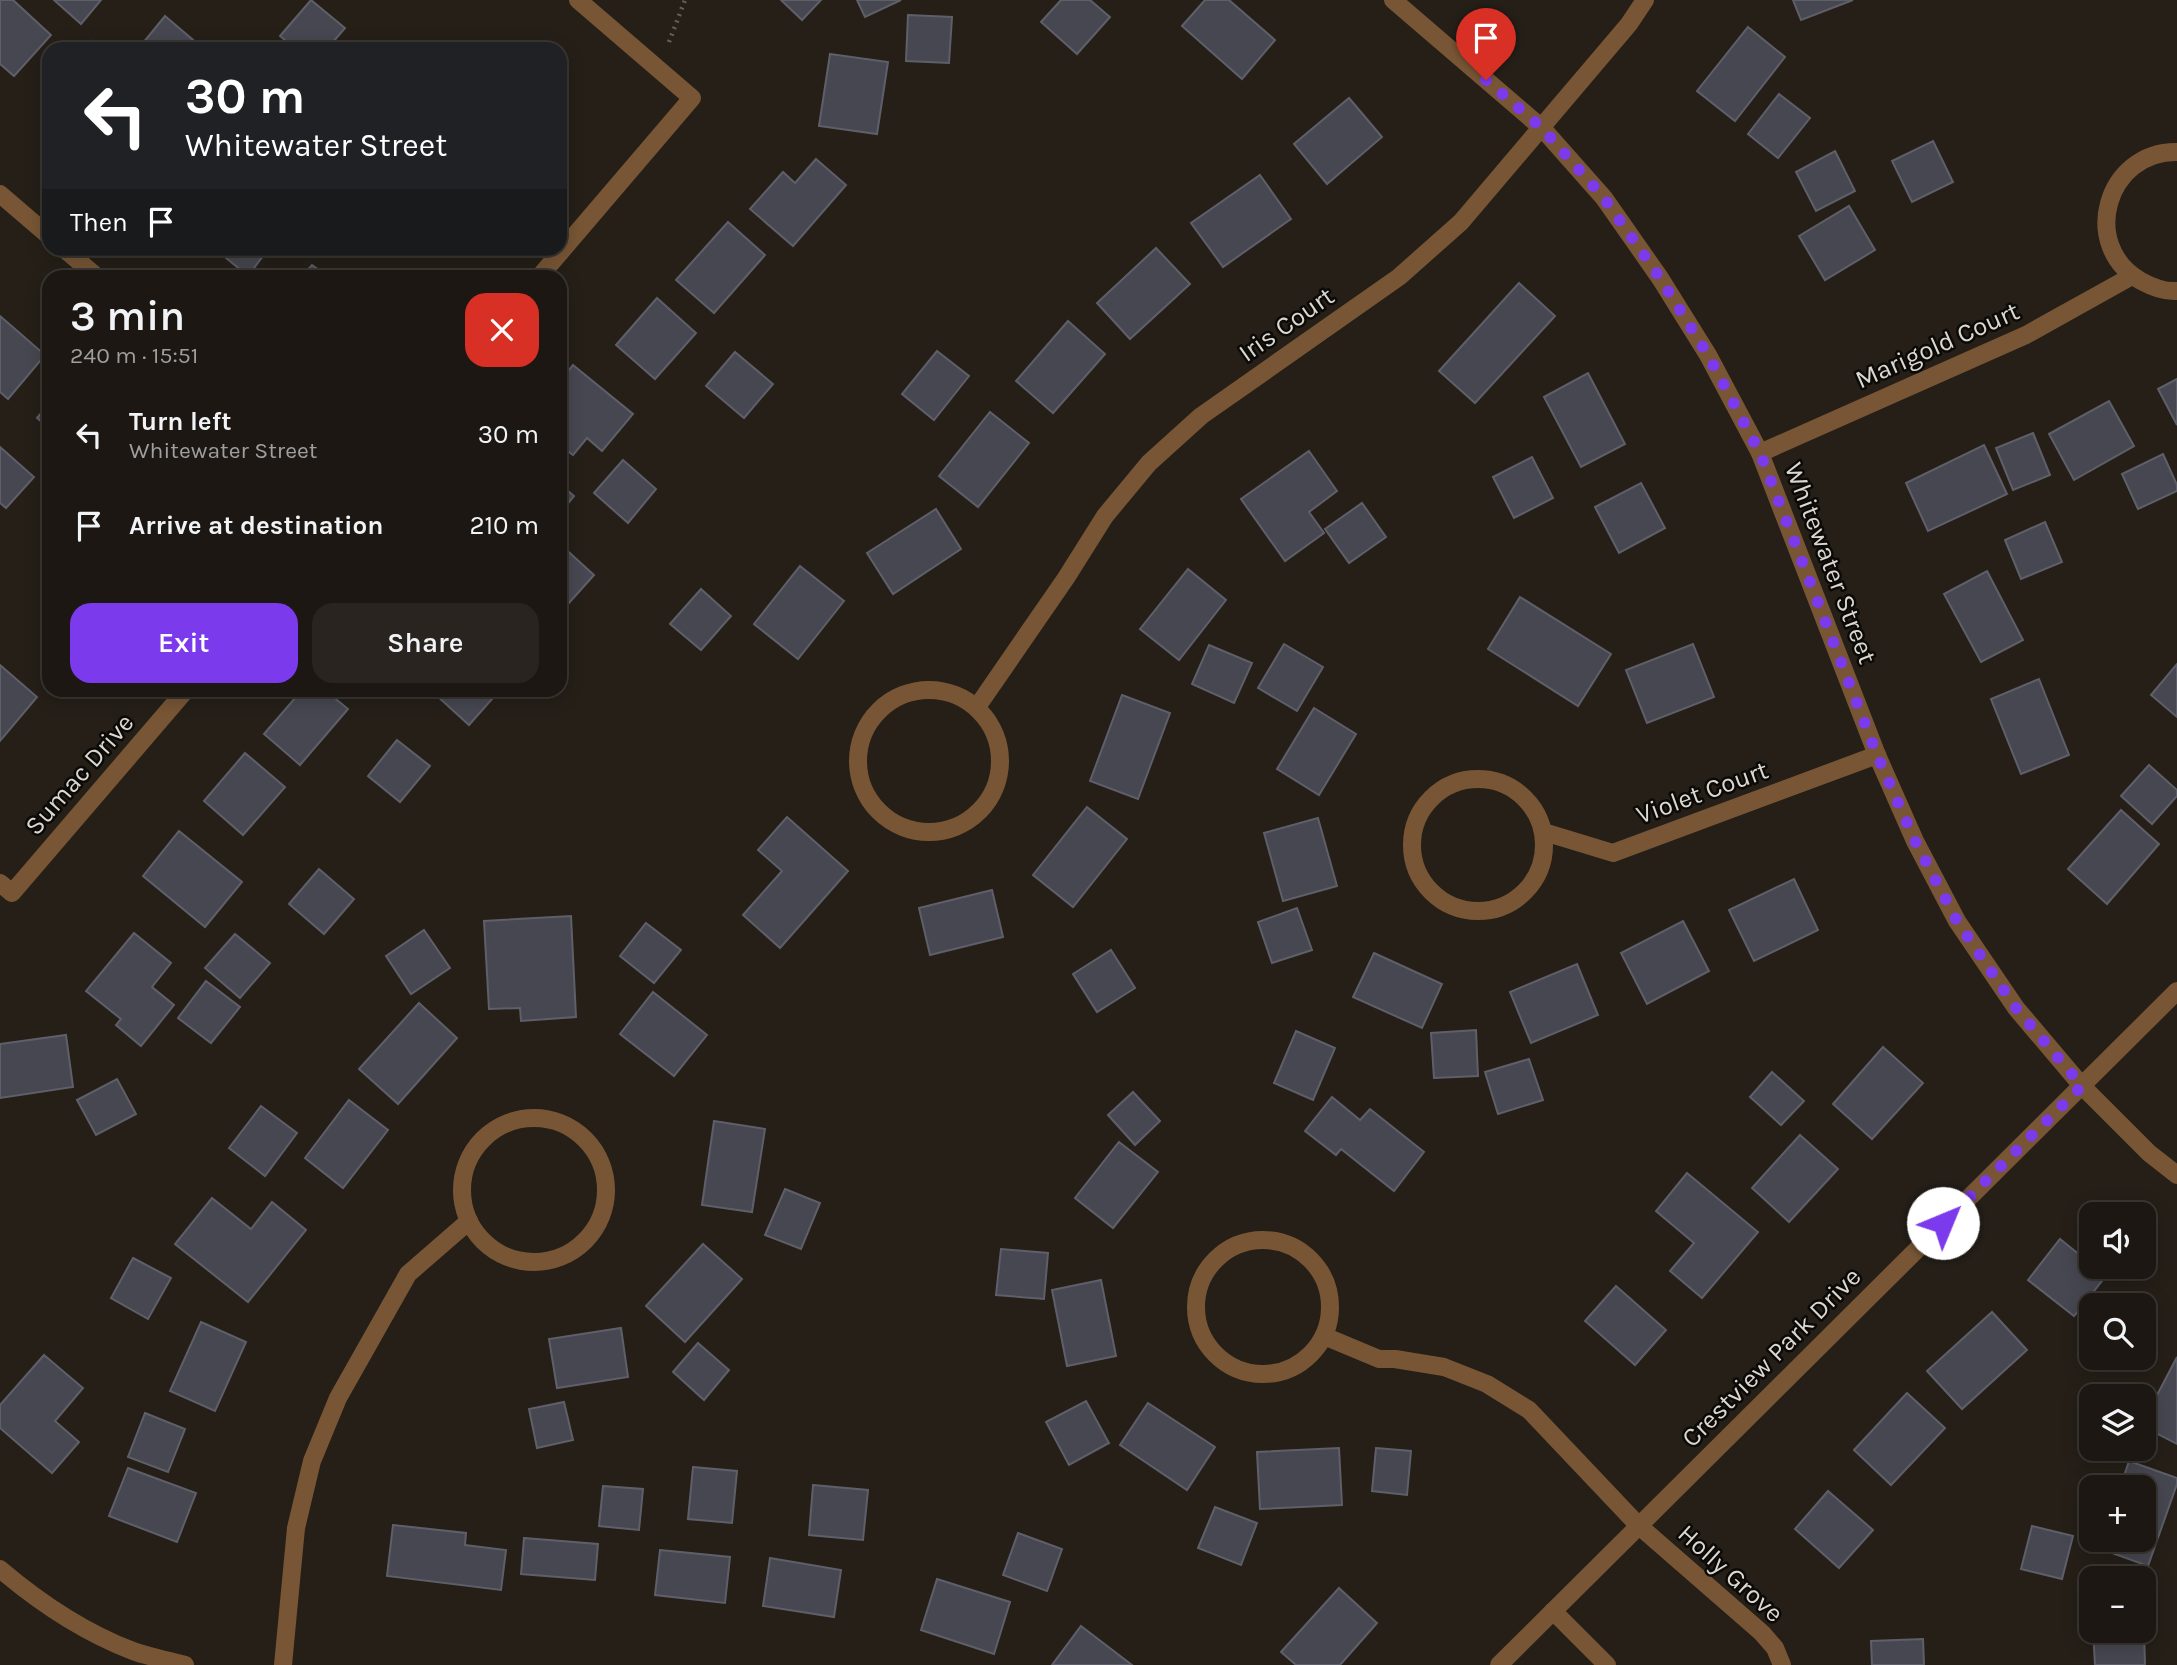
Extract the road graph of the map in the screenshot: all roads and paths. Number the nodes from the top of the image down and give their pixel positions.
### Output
1 (578, 0) edge
2 (685, 0) edge
3 (1393, 0) edge
4 (1645, 0) edge
5 (659, 69) junction
6 (1542, 128) junction
7 (2177, 152) edge
8 (0, 194) edge
9 (42, 230) edge
10 (567, 244) edge
11 (72, 256) edge
12 (557, 256) edge
13 (89, 270) edge
14 (545, 270) edge
15 (2132, 276) junction
16 (2177, 290) edge
17 (1760, 453) junction
18 (180, 697) edge
19 (977, 707) junction
20 (1877, 755) junction
21 (1544, 832) junction
22 (6, 888) edge
23 (2177, 991) edge
24 (2082, 1086) junction
25 (2177, 1175) edge
26 (469, 1222) junction
27 (1324, 1336) junction
28 (1638, 1525) junction
29 (0, 1569) edge
30 (1553, 1611) junction
31 (185, 1665) edge
32 (283, 1665) edge
33 (1499, 1665) edge
34 (1607, 1665) edge
35 (1782, 1665) edge

1 - 5 street
2 - 5 path
3 - 6 street, Whitewater Street
4 - 6 street, Iris Court
5 - 10 street
6 - 17 street, Whitewater Street
6 - 19 street, Iris Court
7 - 15 street
8 - 9 street
11 - 13 street
12 - 14 street
15 - 16 street
15 - 17 street, Marigold Court
17 - 20 street, Whitewater Street
18 - 22 street, Sumac Drive
19 - 19 street
20 - 21 street, Violet Court
20 - 24 street, Whitewater Street
21 - 21 street
23 - 24 street, Crestview Park Drive
24 - 25 street, Whitewater Street
24 - 28 street, Crestview Park Drive
26 - 26 street
26 - 32 street
27 - 27 street
27 - 28 street, Holly Grove
28 - 30 street, Crestview Park Drive
28 - 35 street, Holly Grove
29 - 31 street
30 - 33 street, Crestview Park Drive
30 - 34 street

